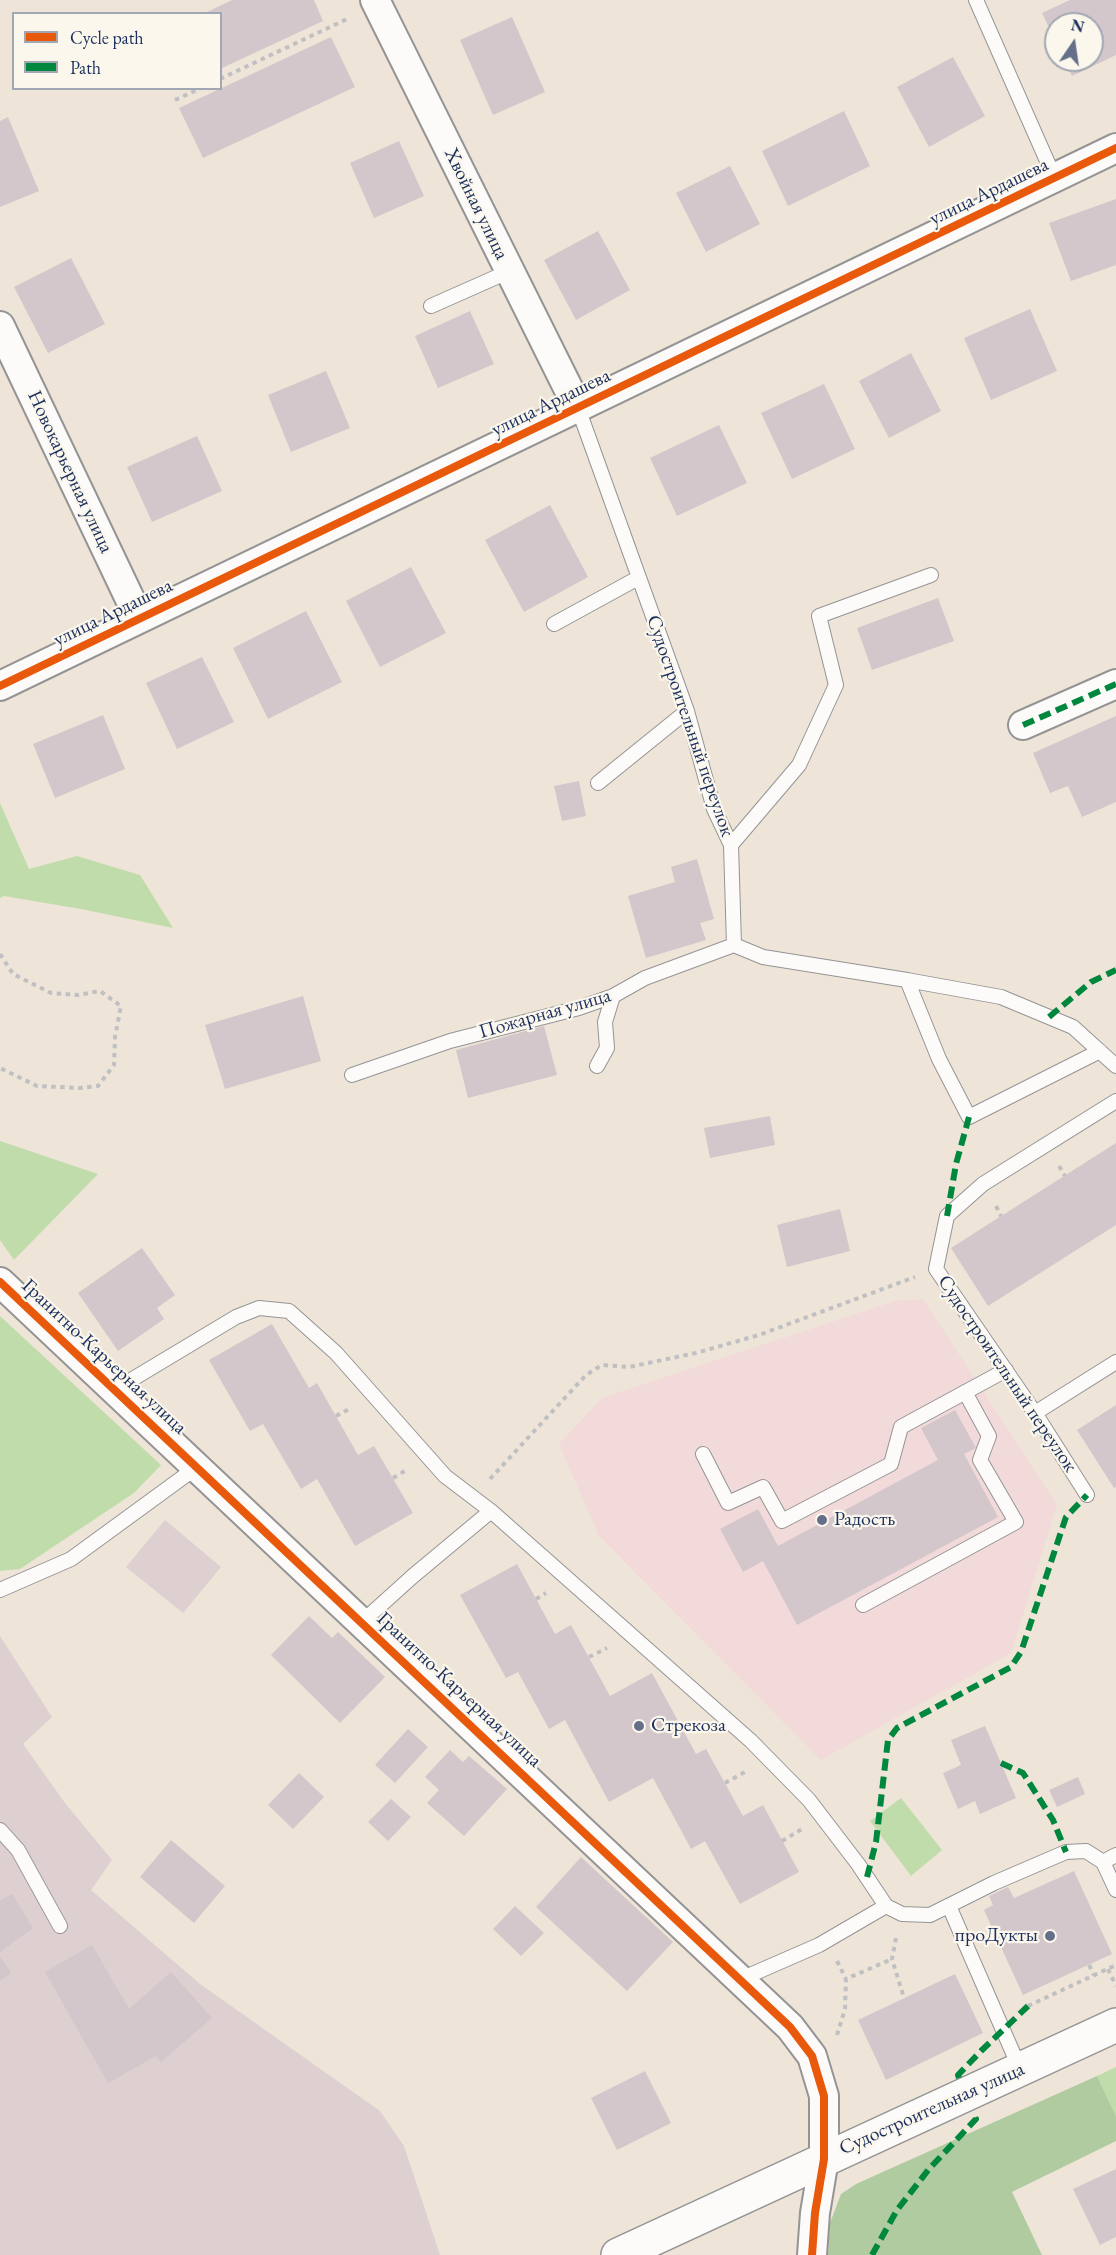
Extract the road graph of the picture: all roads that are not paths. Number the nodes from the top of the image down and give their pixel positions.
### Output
1 (976, 0) edge
2 (376, 3) edge
3 (1116, 148) edge
4 (1055, 179) junction
5 (510, 271) junction
6 (430, 306) dead end
7 (0, 326) edge
8 (578, 408) junction
9 (931, 575) dead end
10 (638, 578) junction
11 (139, 618) junction
12 (554, 624) dead end
13 (1116, 684) edge
14 (0, 686) edge
15 (687, 711) junction
16 (1023, 725) dead end
17 (598, 783) dead end
18 (731, 845) junction
19 (734, 945) junction
20 (907, 980) junction
21 (614, 996) junction
22 (1100, 1051) junction
23 (597, 1066) dead end
24 (1116, 1066) edge
25 (352, 1075) dead end
26 (1116, 1101) edge
27 (0, 1282) edge
28 (1116, 1362) edge
29 (1005, 1370) junction
30 (116, 1389) junction
31 (965, 1392) junction
32 (1035, 1413) junction
33 (703, 1454) dead end
34 (197, 1467) junction
35 (1088, 1495) dead end
36 (491, 1511) junction
37 (0, 1590) edge
38 (863, 1605) dead end
39 (362, 1622) junction
40 (0, 1830) edge
41 (1116, 1855) edge
42 (1103, 1862) junction
43 (1116, 1890) edge
44 (886, 1906) junction
45 (949, 1906) junction
46 (60, 1926) dead end
47 (741, 1979) junction
48 (1116, 2025) edge
49 (1020, 2069) junction
50 (824, 2159) junction
51 (618, 2255) edge
52 (812, 2255) edge

1 - 4 lane
2 - 5 street, Хвойная улица
3 - 4 street, улица Ардашева
4 - 8 street, улица Ардашева
5 - 6 lane
5 - 8 street, Хвойная улица
7 - 11 street, Новокарьерная улица
8 - 10 lane, Судостроительный переулок
8 - 11 street, улица Ардашева
9 - 18 lane
10 - 12 lane
10 - 15 lane, Судостроительный переулок
11 - 14 street, улица Ардашева
13 - 16 street
15 - 17 lane
15 - 18 lane, Судостроительный переулок
18 - 19 lane, Судостроительный переулок
19 - 20 lane
19 - 21 lane, Пожарная улица
20 - 22 lane
20 - 22 lane
21 - 23 lane
21 - 25 lane, Пожарная улица
22 - 24 lane
26 - 29 lane, Судостроительный переулок
27 - 30 street, Гранитно-Карьерная улица
28 - 32 lane
29 - 31 lane
29 - 32 lane, Судостроительный переулок
30 - 34 street, Гранитно-Карьерная улица
30 - 36 lane
31 - 33 lane
31 - 38 lane
32 - 35 lane, Судостроительный переулок
34 - 37 lane
34 - 39 street, Гранитно-Карьерная улица
36 - 39 lane
36 - 44 lane
39 - 47 street, Гранитно-Карьерная улица
40 - 46 lane
41 - 42 lane
42 - 43 lane
42 - 45 lane
44 - 45 lane
44 - 47 lane
45 - 49 lane
47 - 50 street, Гранитно-Карьерная улица
48 - 49 street, Судостроительная улица
49 - 50 street, Судостроительная улица
50 - 51 street, Судостроительная улица
50 - 52 street, Гранитно-Карьерная улица

